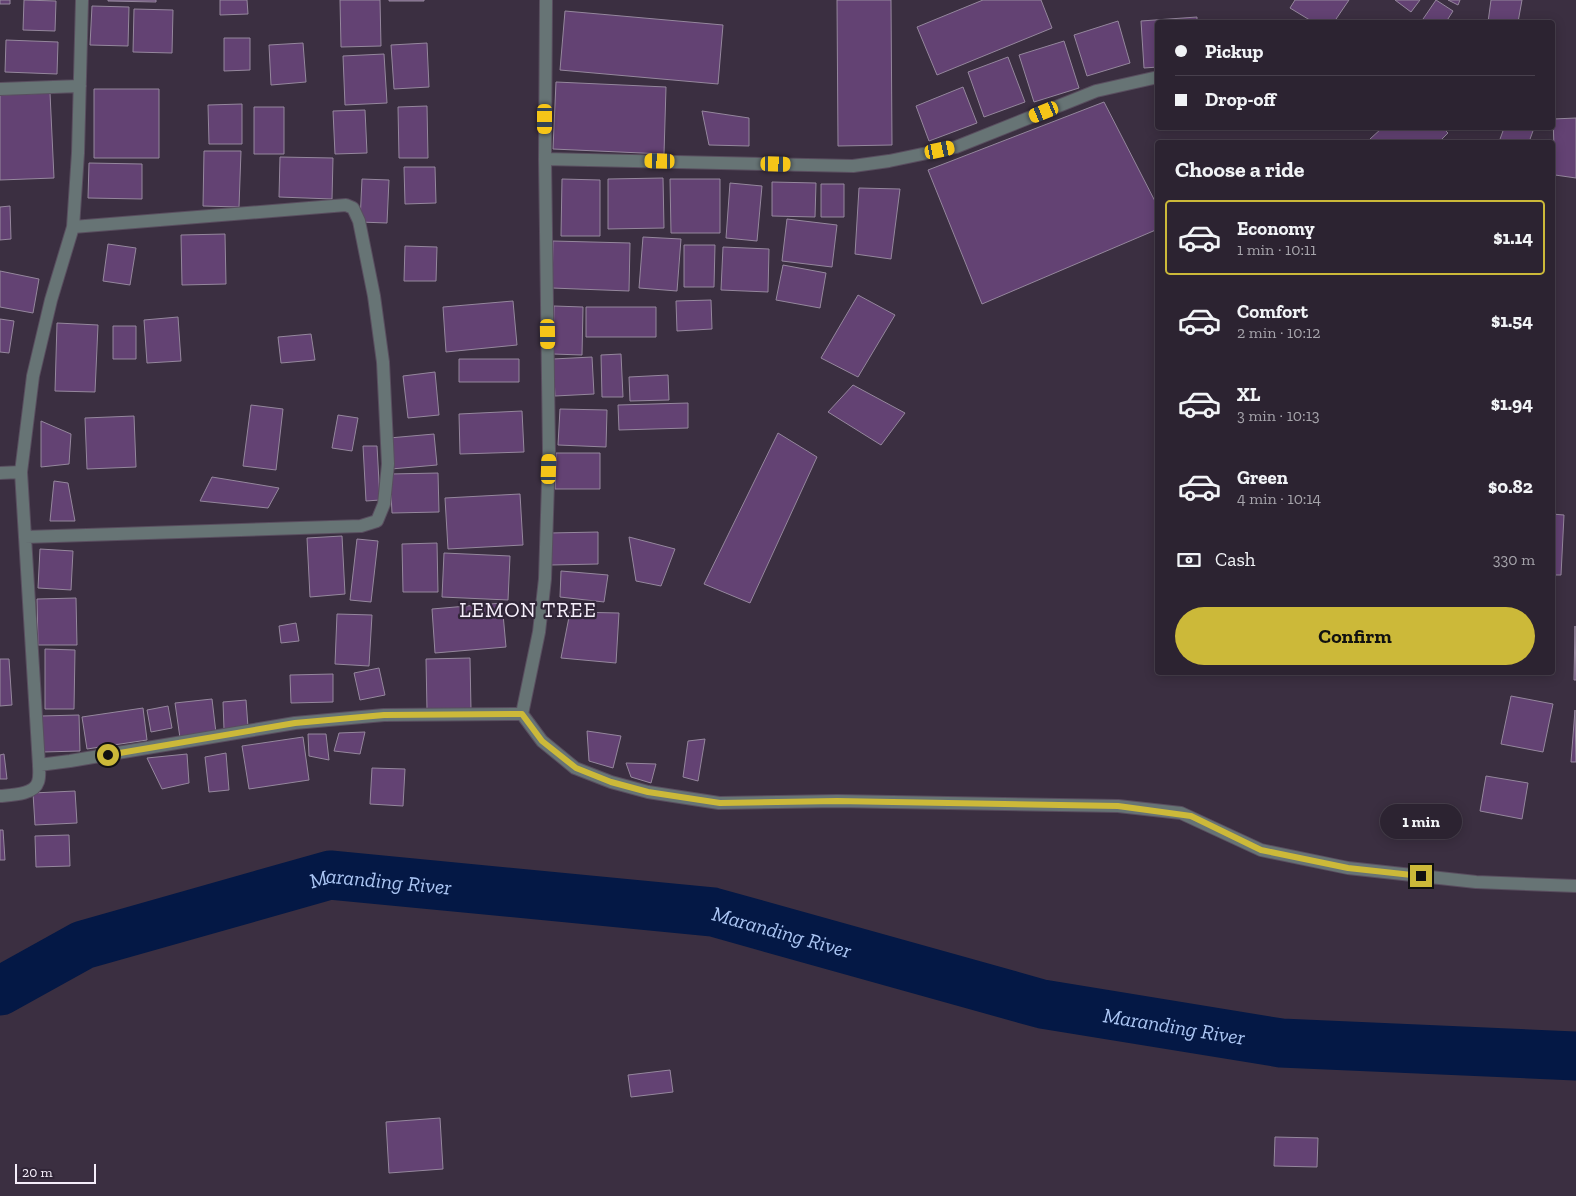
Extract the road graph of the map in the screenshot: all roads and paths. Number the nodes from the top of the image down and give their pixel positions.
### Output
1 (82, 0) edge
2 (546, 0) edge
3 (1155, 77) edge
4 (80, 86) junction
5 (0, 89) edge
6 (545, 159) junction
7 (73, 227) junction
8 (21, 472) junction
9 (0, 473) edge
10 (25, 537) junction
11 (522, 714) junction
12 (39, 765) junction
13 (0, 796) edge
14 (1576, 886) edge

1 - 4 street
2 - 6 street
3 - 6 street
4 - 5 street
4 - 7 street
6 - 11 street
7 - 8 street
7 - 10 street
8 - 9 street
8 - 10 street
10 - 12 street
11 - 12 street
11 - 14 street
12 - 13 street

